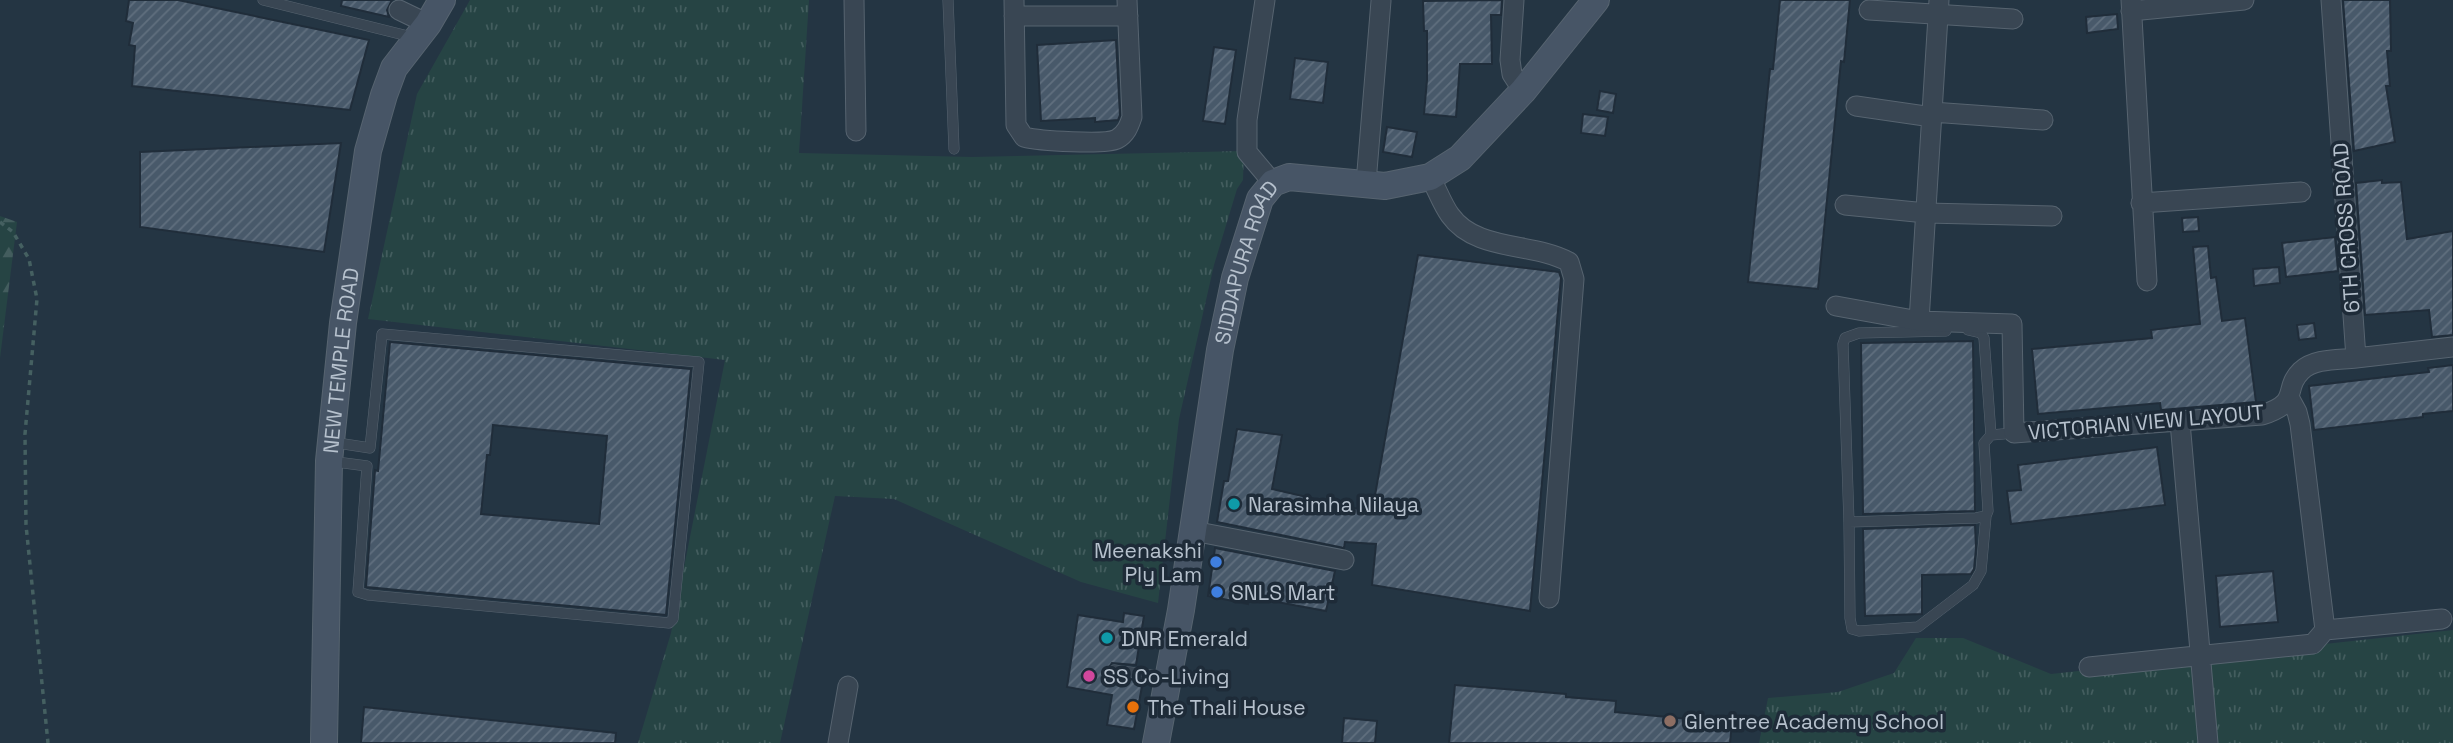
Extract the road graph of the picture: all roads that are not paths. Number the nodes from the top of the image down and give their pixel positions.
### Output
1 (263, 0) edge
2 (442, 0) edge
3 (854, 0) edge
4 (948, 0) edge
5 (1265, 0) edge
6 (1514, 0) edge
7 (1596, 0) edge
8 (2244, 0) edge
9 (2331, 0) edge
10 (1381, 1) edge
11 (2131, 5) edge
12 (1939, 7) edge
13 (1014, 8) edge
14 (1128, 8) edge
15 (400, 10) dead end
16 (1869, 10) dead end
17 (2013, 19) dead end
18 (423, 31) junction
19 (1524, 91) junction
20 (1856, 106) dead end
21 (1932, 114) junction
22 (2043, 120) dead end
23 (856, 131) dead end
24 (954, 149) dead end
25 (1430, 177) junction
26 (1273, 183) junction
27 (1366, 183) junction
28 (2301, 192) dead end
29 (2141, 203) junction
30 (1845, 205) dead end
31 (1926, 213) junction
32 (2052, 216) dead end
33 (2147, 281) dead end
34 (1836, 306) dead end
35 (1919, 321) junction
36 (2453, 347) edge
37 (2356, 358) junction
38 (2290, 399) junction
39 (2180, 422) junction
40 (2014, 433) junction
41 (1991, 435) junction
42 (330, 451) junction
43 (1986, 516) junction
44 (1849, 522) junction
45 (1193, 531) junction
46 (1344, 560) dead end
47 (1549, 598) dead end
48 (2442, 618) dead end
49 (2325, 630) junction
50 (2200, 656) junction
51 (2089, 667) dead end
52 (1114, 670) dead end
53 (1167, 678) junction
54 (848, 686) dead end
55 (324, 743) edge
56 (838, 743) edge
57 (1156, 743) edge
58 (2208, 743) edge

1 - 18 lane
2 - 18 street, NEW TEMPLE ROAD
3 - 23 street
4 - 24 lane
5 - 26 street
6 - 19 street
7 - 19 street, SIDDAPURA ROAD
8 - 11 street
9 - 37 street, 6TH CROSS ROAD
10 - 27 street
11 - 29 street
12 - 16 street
12 - 17 street
12 - 21 street
13 - 14 street
13 - 14 street
15 - 18 street
18 - 42 street, NEW TEMPLE ROAD
19 - 25 street, SIDDAPURA ROAD
20 - 21 street
21 - 22 street
21 - 31 street
25 - 27 street, SIDDAPURA ROAD
25 - 47 street
26 - 27 street, SIDDAPURA ROAD
26 - 45 street, SIDDAPURA ROAD
28 - 29 street
29 - 33 street
30 - 31 street
31 - 32 street
31 - 35 street
34 - 35 street
35 - 40 street, VICTORIAN VIEW LAYOUT
36 - 37 street
37 - 38 street, VICTORIAN VIEW LAYOUT
38 - 39 street, VICTORIAN VIEW LAYOUT
38 - 49 street
39 - 40 street, VICTORIAN VIEW LAYOUT
39 - 50 street
40 - 41 lane
41 - 43 lane
41 - 44 lane
42 - 42 lane
42 - 55 street, NEW TEMPLE ROAD
43 - 44 lane
43 - 44 lane
45 - 46 street
45 - 53 street, SIDDAPURA ROAD
48 - 49 street
49 - 50 street
50 - 51 street
50 - 58 street
52 - 53 lane
53 - 57 street, SIDDAPURA ROAD
54 - 56 street

